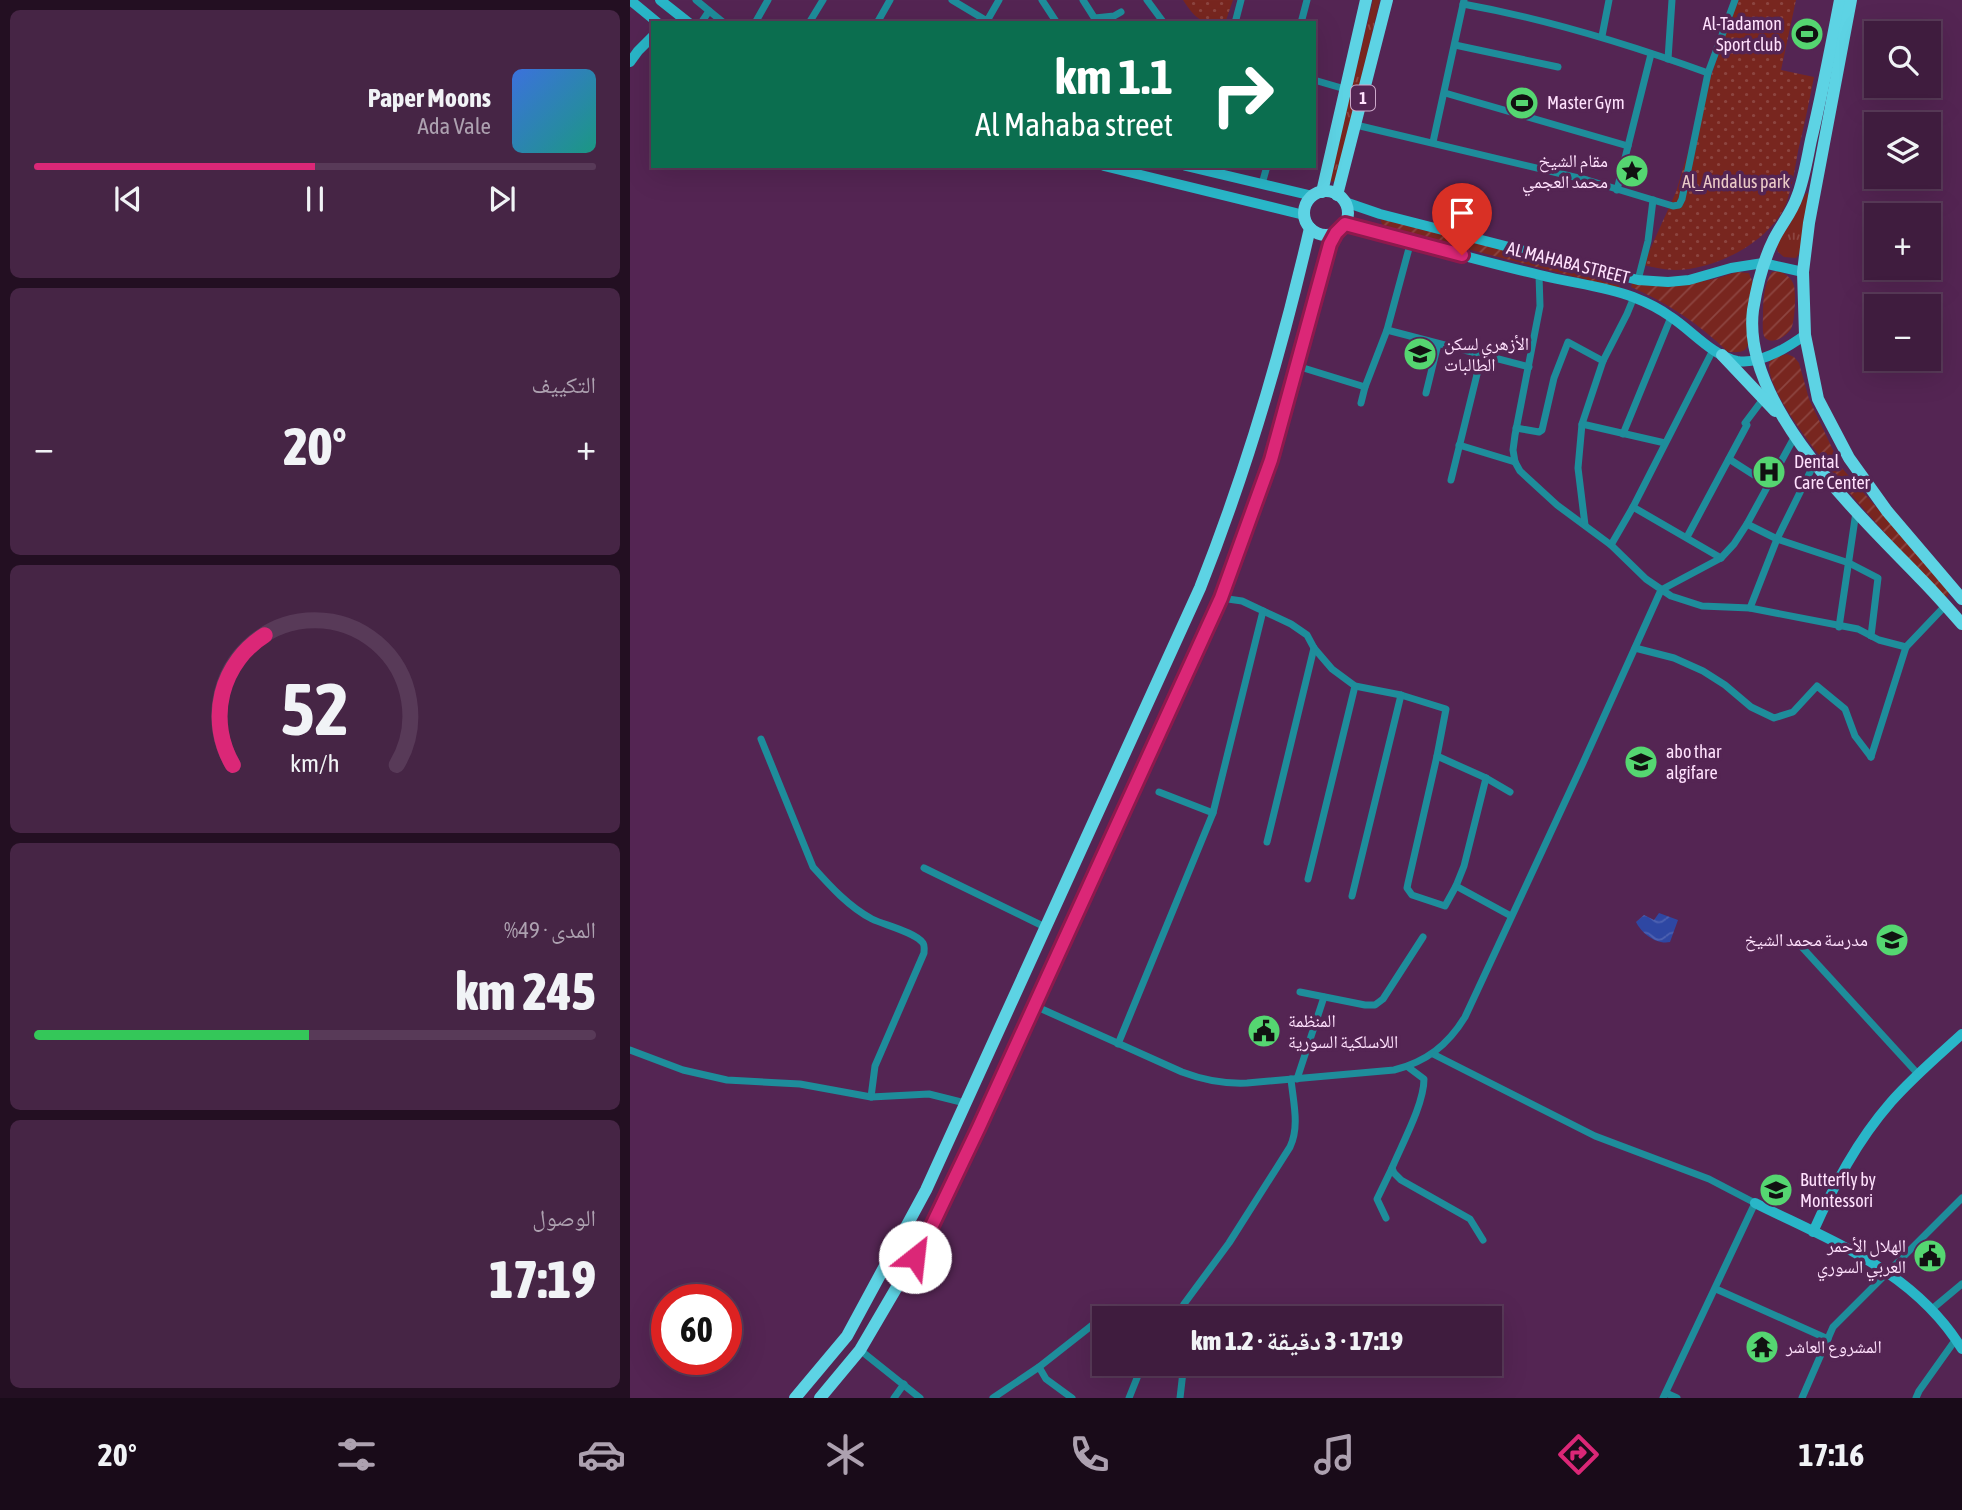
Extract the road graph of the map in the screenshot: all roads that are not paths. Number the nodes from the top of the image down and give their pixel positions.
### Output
1 (630, 0) edge
2 (660, 0) edge
3 (768, 0) edge
4 (890, 0) edge
5 (953, 0) edge
6 (999, 0) edge
7 (1042, 0) edge
8 (1083, 0) edge
9 (1147, 0) edge
10 (1241, 0) edge
11 (1307, 0) edge
12 (1366, 0) edge
13 (1387, 0) edge
14 (1609, 0) edge
15 (1672, 0) edge
16 (1735, 0) edge
17 (1840, 0) edge
18 (1851, 0) edge
19 (701, 1) edge
20 (821, 1) edge
21 (1464, 2) edge
22 (709, 11) junction
23 (1121, 12) dead end
24 (656, 21) edge
25 (686, 21) edge
26 (702, 21) edge
27 (722, 21) edge
28 (756, 21) edge
29 (810, 21) edge
30 (878, 21) edge
31 (985, 21) edge
32 (988, 21) edge
33 (1056, 21) edge
34 (1096, 21) edge
35 (1160, 21) edge
36 (1236, 21) edge
37 (1302, 21) edge
38 (1602, 36) junction
39 (651, 38) edge
40 (1455, 45) junction
41 (1651, 54) junction
42 (1668, 58) junction
43 (630, 62) edge
44 (1558, 67) dead end
45 (1709, 73) junction
46 (1316, 81) edge
47 (1345, 89) junction
48 (1445, 93) junction
49 (1356, 125) junction
50 (1433, 142) junction
51 (1628, 146) junction
52 (1112, 168) edge
53 (1199, 168) edge
54 (1266, 168) edge
55 (1262, 184) junction
56 (1617, 190) junction
57 (1317, 194) junction
58 (1341, 199) junction
59 (1653, 200) junction
60 (1380, 214) junction
61 (1304, 215) junction
62 (1310, 228) junction
63 (1340, 228) junction
64 (1375, 232) junction
65 (1411, 241) junction
66 (1763, 263) junction
67 (1803, 272) junction
68 (1299, 274) junction
69 (1539, 275) junction
70 (1624, 277) junction
71 (1638, 280) junction
72 (1620, 293) junction
73 (1634, 297) junction
74 (1313, 307) junction
75 (1671, 317) junction
76 (1387, 330) junction
77 (1805, 335) junction
78 (1438, 344) junction
79 (1717, 353) junction
80 (1482, 354) junction
81 (1758, 358) junction
82 (1602, 361) junction
83 (1297, 366) junction
84 (1529, 367) junction
85 (1365, 387) junction
86 (1426, 393) dead end
87 (1763, 399) junction
88 (1361, 403) dead end
89 (1787, 422) junction
90 (1582, 424) junction
91 (1516, 428) junction
92 (1623, 434) junction
93 (1795, 436) junction
94 (1665, 443) junction
95 (1459, 445) junction
96 (1729, 458) junction
97 (1515, 462) junction
98 (1815, 462) junction
99 (1451, 480) dead end
100 (1768, 484) junction
101 (1633, 507) junction
102 (1856, 512) junction
103 (1747, 524) junction
104 (1585, 525) junction
105 (1224, 527) junction
106 (1244, 535) junction
107 (1687, 537) junction
108 (1777, 539) junction
109 (1611, 545) junction
110 (1721, 558) junction
111 (1849, 563) junction
112 (1661, 590) junction
113 (1221, 598) junction
114 (1962, 599) edge
115 (1945, 606) junction
116 (1750, 608) junction
117 (1263, 611) junction
118 (1962, 624) edge
119 (1839, 627) junction
120 (1871, 636) junction
121 (1906, 647) junction
122 (1314, 648) junction
123 (1635, 648) junction
124 (1355, 685) junction
125 (1401, 695) junction
126 (761, 739) dead end
127 (1437, 756) junction
128 (1486, 778) junction
129 (1159, 792) dead end
130 (1510, 792) dead end
131 (1213, 813) junction
132 (1267, 842) dead end
133 (924, 868) dead end
134 (1308, 880) dead end
135 (1456, 886) junction
136 (1352, 896) dead end
137 (1511, 916) junction
138 (1045, 927) junction
139 (1423, 937) dead end
140 (1800, 945) dead end
141 (1300, 992) dead end
142 (1324, 997) junction
143 (1035, 1006) junction
144 (1962, 1034) edge
145 (1118, 1044) junction
146 (630, 1050) edge
147 (1433, 1054) junction
148 (1408, 1067) junction
149 (1917, 1074) junction
150 (1294, 1079) junction
151 (872, 1097) junction
152 (965, 1102) junction
153 (1392, 1168) junction
154 (926, 1190) junction
155 (1962, 1198) edge
156 (944, 1200) junction
157 (1755, 1203) junction
158 (1386, 1217) dead end
159 (1813, 1232) junction
160 (1483, 1240) dead end
161 (1888, 1272) junction
162 (1962, 1284) edge
163 (1716, 1289) junction
164 (1183, 1306) edge
165 (1932, 1309) junction
166 (1092, 1325) edge
167 (1828, 1339) junction
168 (1956, 1339) junction
169 (1962, 1349) edge
170 (860, 1350) junction
171 (1039, 1367) junction
172 (1138, 1376) edge
173 (1183, 1376) edge
174 (904, 1384) junction
175 (1665, 1395) edge
176 (795, 1398) edge
177 (820, 1398) edge
178 (894, 1398) edge
179 (920, 1398) edge
180 (993, 1398) edge
181 (1072, 1398) edge
182 (1129, 1398) edge
183 (1180, 1398) edge
184 (1677, 1398) edge
185 (1802, 1398) edge
186 (1916, 1398) edge

1 - 24 main road
2 - 25 main road
3 - 28 street
4 - 30 street
5 - 31 street
6 - 32 street
7 - 33 street
8 - 34 street
9 - 35 street
10 - 36 street
11 - 37 street
12 - 47 main road, 1
13 - 49 main road, 1
14 - 38 street
15 - 42 street
16 - 45 street
17 - 66 main road
18 - 67 main road
19 - 22 street
20 - 29 street
21 - 38 street
21 - 40 street
22 - 26 street
22 - 27 street
23 - 34 street
38 - 41 street
39 - 43 main road
40 - 44 street
40 - 48 street
41 - 42 street
41 - 51 street
42 - 45 street
45 - 59 street
46 - 47 street
47 - 57 main road, 1
48 - 50 street
48 - 51 street
49 - 50 street
49 - 58 main road, 1
50 - 56 street
51 - 56 street
52 - 61 main road
53 - 55 main road
54 - 55 street
55 - 57 main road
56 - 59 street
57 - 58 main road
57 - 61 main road
58 - 60 main road, AL MAHABA STREET
58 - 63 main road
59 - 71 street
60 - 64 main road
60 - 70 main road, AL MAHABA STREET
61 - 62 main road
62 - 63 main road
62 - 68 main road
63 - 64 main road, AL MAHABA STREET
63 - 74 main road
64 - 65 main road, AL MAHABA STREET
65 - 69 main road, AL MAHABA STREET
65 - 76 street
66 - 67 main road, AL MAHABA STREET
66 - 71 main road, AL MAHABA STREET
66 - 81 main road
67 - 77 main road
68 - 74 main road
68 - 105 main road
69 - 72 main road, AL MAHABA STREET
69 - 84 street
70 - 71 main road, AL MAHABA STREET
70 - 72 main road
72 - 73 main road, AL MAHABA STREET
73 - 75 main road, AL MAHABA STREET
73 - 82 street
74 - 83 main road
75 - 79 main road, AL MAHABA STREET
75 - 92 street
76 - 78 street
76 - 85 street
77 - 81 main road
77 - 114 main road
78 - 80 street
78 - 86 street
79 - 81 main road
79 - 87 main road
79 - 94 street
80 - 84 street
80 - 95 street
81 - 89 main road
82 - 90 street
82 - 91 street
83 - 85 street
83 - 106 main road
84 - 91 street
85 - 88 street
87 - 89 main road
87 - 96 street
89 - 93 main road
90 - 92 street
90 - 104 street
91 - 97 street
92 - 94 street
93 - 98 main road
93 - 100 street
94 - 101 street
95 - 97 street
95 - 99 street
96 - 100 street
96 - 107 street
97 - 104 street
98 - 102 main road
98 - 108 street
100 - 103 street
101 - 107 street
101 - 109 street
102 - 111 street
102 - 115 main road
103 - 108 street
103 - 110 street
104 - 109 street
105 - 106 main road
105 - 138 main road
106 - 113 main road
107 - 110 street
108 - 111 street
108 - 116 street
109 - 112 street
110 - 112 street
111 - 119 street
111 - 120 street
112 - 116 street
112 - 123 street
113 - 117 street
113 - 143 main road
115 - 118 main road
115 - 121 street
116 - 119 street
117 - 122 street
117 - 131 street
119 - 120 street
120 - 121 street
121 - 123 street
122 - 124 street
122 - 132 street
123 - 137 street
124 - 125 street
124 - 134 street
125 - 127 street
125 - 136 street
126 - 151 street
127 - 128 street
127 - 135 street
128 - 130 street
128 - 135 street
129 - 131 street
131 - 145 street
133 - 138 street
135 - 137 street
137 - 147 street
138 - 152 main road
139 - 142 street
140 - 149 street
141 - 142 street
142 - 150 street
143 - 145 street
143 - 156 main road
144 - 149 main road
145 - 150 street
146 - 151 street
147 - 148 street
147 - 157 street
148 - 150 street
148 - 153 street
149 - 159 main road
150 - 164 street
151 - 152 street
152 - 154 main road
153 - 158 street
153 - 160 street
154 - 156 main road
154 - 176 main road
155 - 161 street
156 - 170 main road
157 - 159 main road
157 - 163 street
159 - 161 main road
161 - 165 main road
161 - 167 street
162 - 165 street
163 - 167 street
163 - 175 street
165 - 168 main road
166 - 171 street
167 - 185 street
168 - 169 main road
168 - 186 street
170 - 174 street
170 - 177 main road
171 - 180 street
171 - 181 street
172 - 182 street
173 - 183 street
174 - 178 street
174 - 179 street
175 - 184 street

